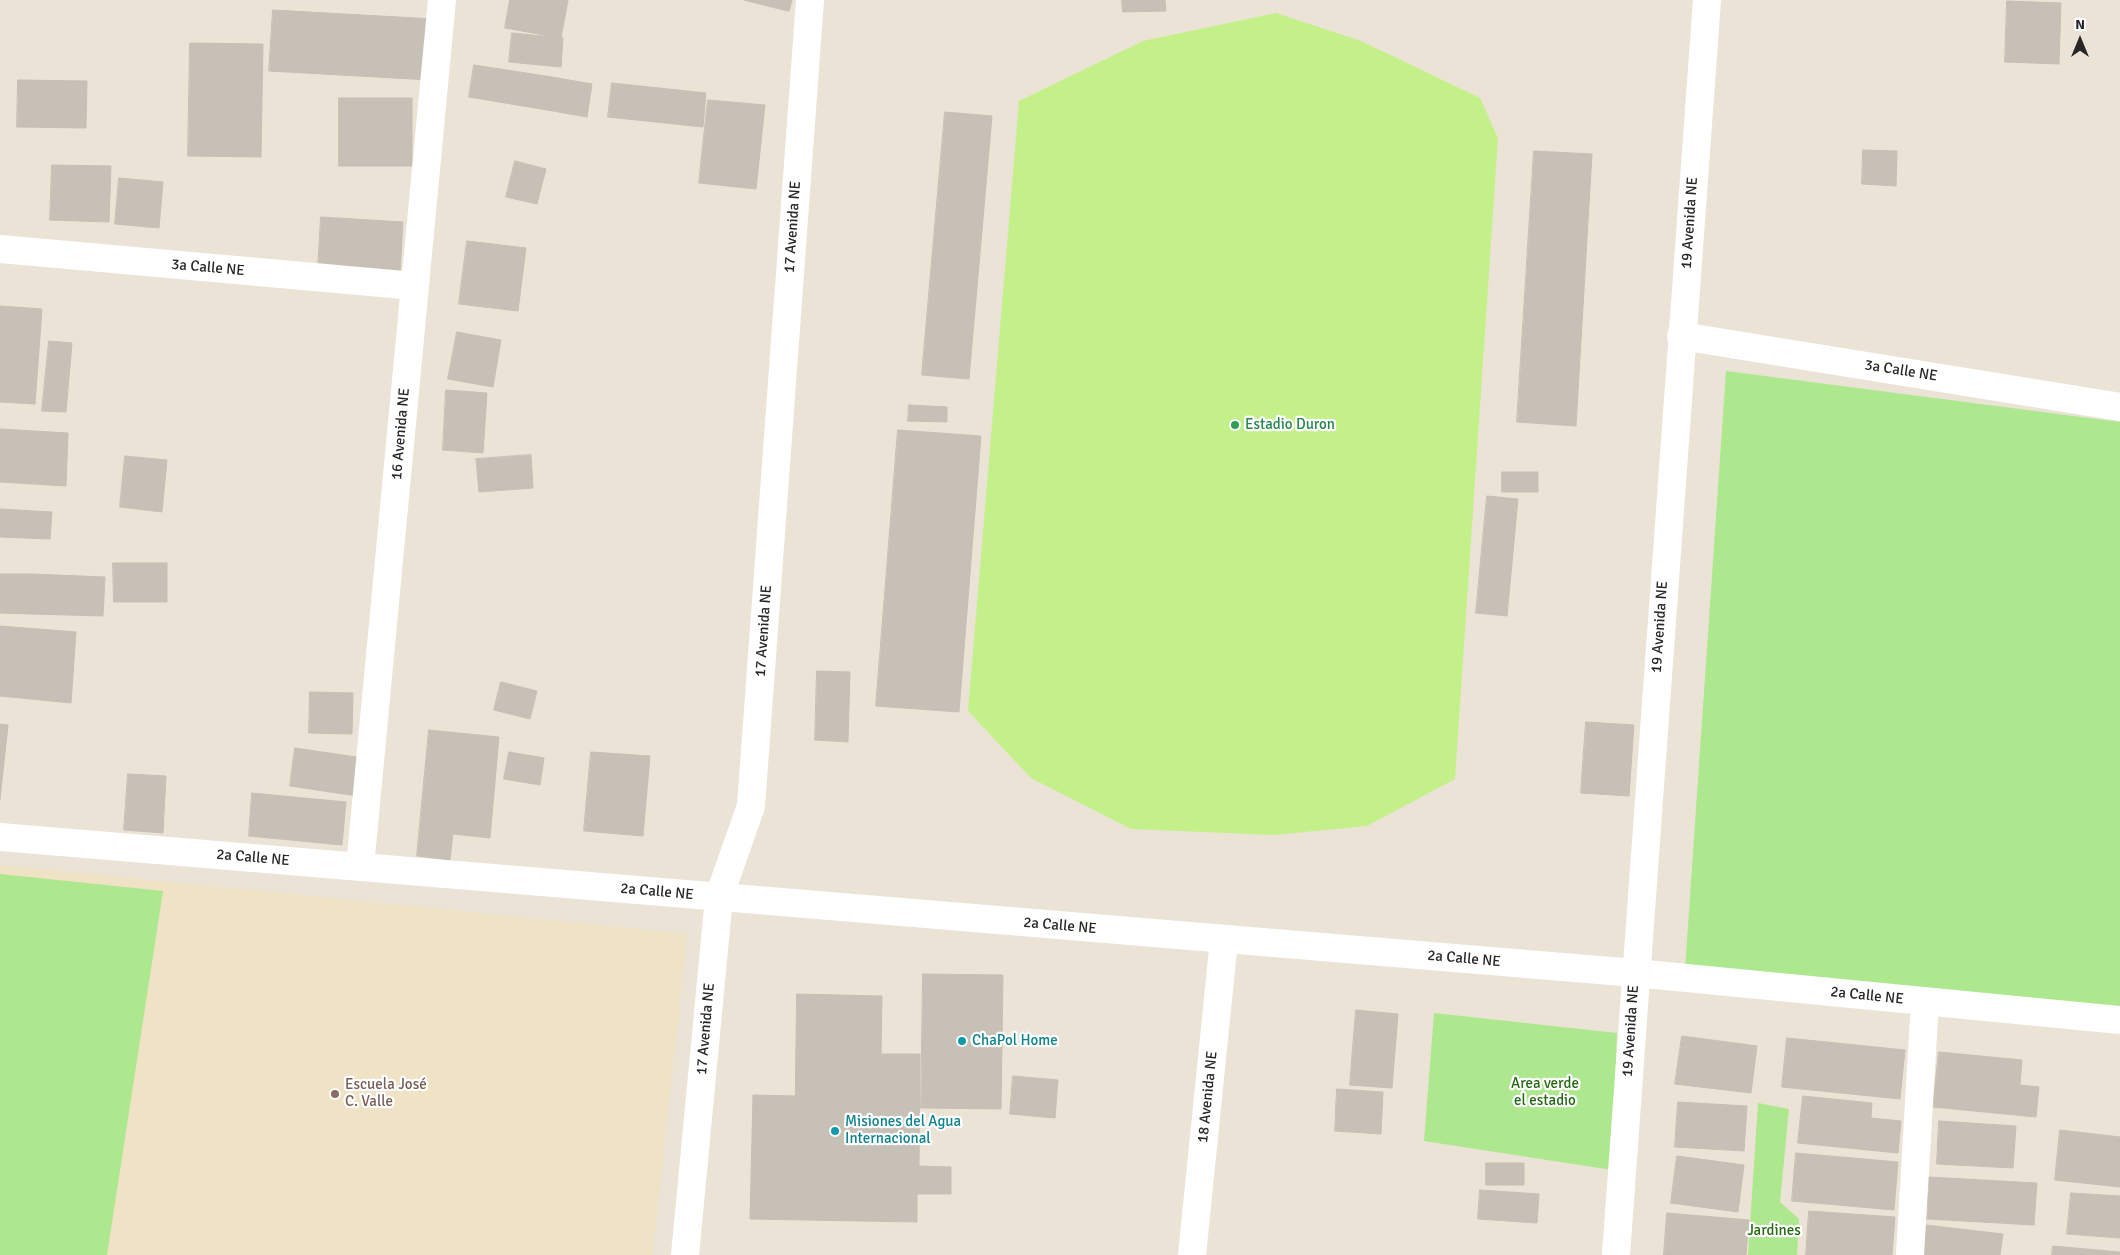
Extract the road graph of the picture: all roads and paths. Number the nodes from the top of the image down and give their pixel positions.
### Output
1 (442, 0) edge
2 (810, 0) edge
3 (1707, 0) edge
4 (0, 249) edge
5 (415, 286) junction
6 (1681, 336) junction
7 (2120, 406) edge
8 (0, 837) edge
9 (360, 868) junction
10 (719, 897) junction
11 (1224, 940) junction
12 (1635, 974) junction
13 (1925, 1002) junction
14 (2120, 1020) edge
15 (686, 1255) edge
16 (1192, 1255) edge
17 (1616, 1255) edge
18 (1910, 1255) edge

1 - 5 street, 16 Avenida NE
2 - 10 street, 17 Avenida NE
3 - 6 street, 19 Avenida NE
4 - 5 street, 3a Calle NE
5 - 9 street, 16 Avenida NE
6 - 7 street, 3a Calle NE
6 - 12 street, 19 Avenida NE
8 - 9 street, 2a Calle NE
9 - 10 street, 2a Calle NE
10 - 11 street, 2a Calle NE
10 - 15 street, 17 Avenida NE
11 - 12 street, 2a Calle NE
11 - 16 street, 18 Avenida NE
12 - 13 street, 2a Calle NE
12 - 17 street, 19 Avenida NE
13 - 14 street, 2a Calle NE
13 - 18 street

